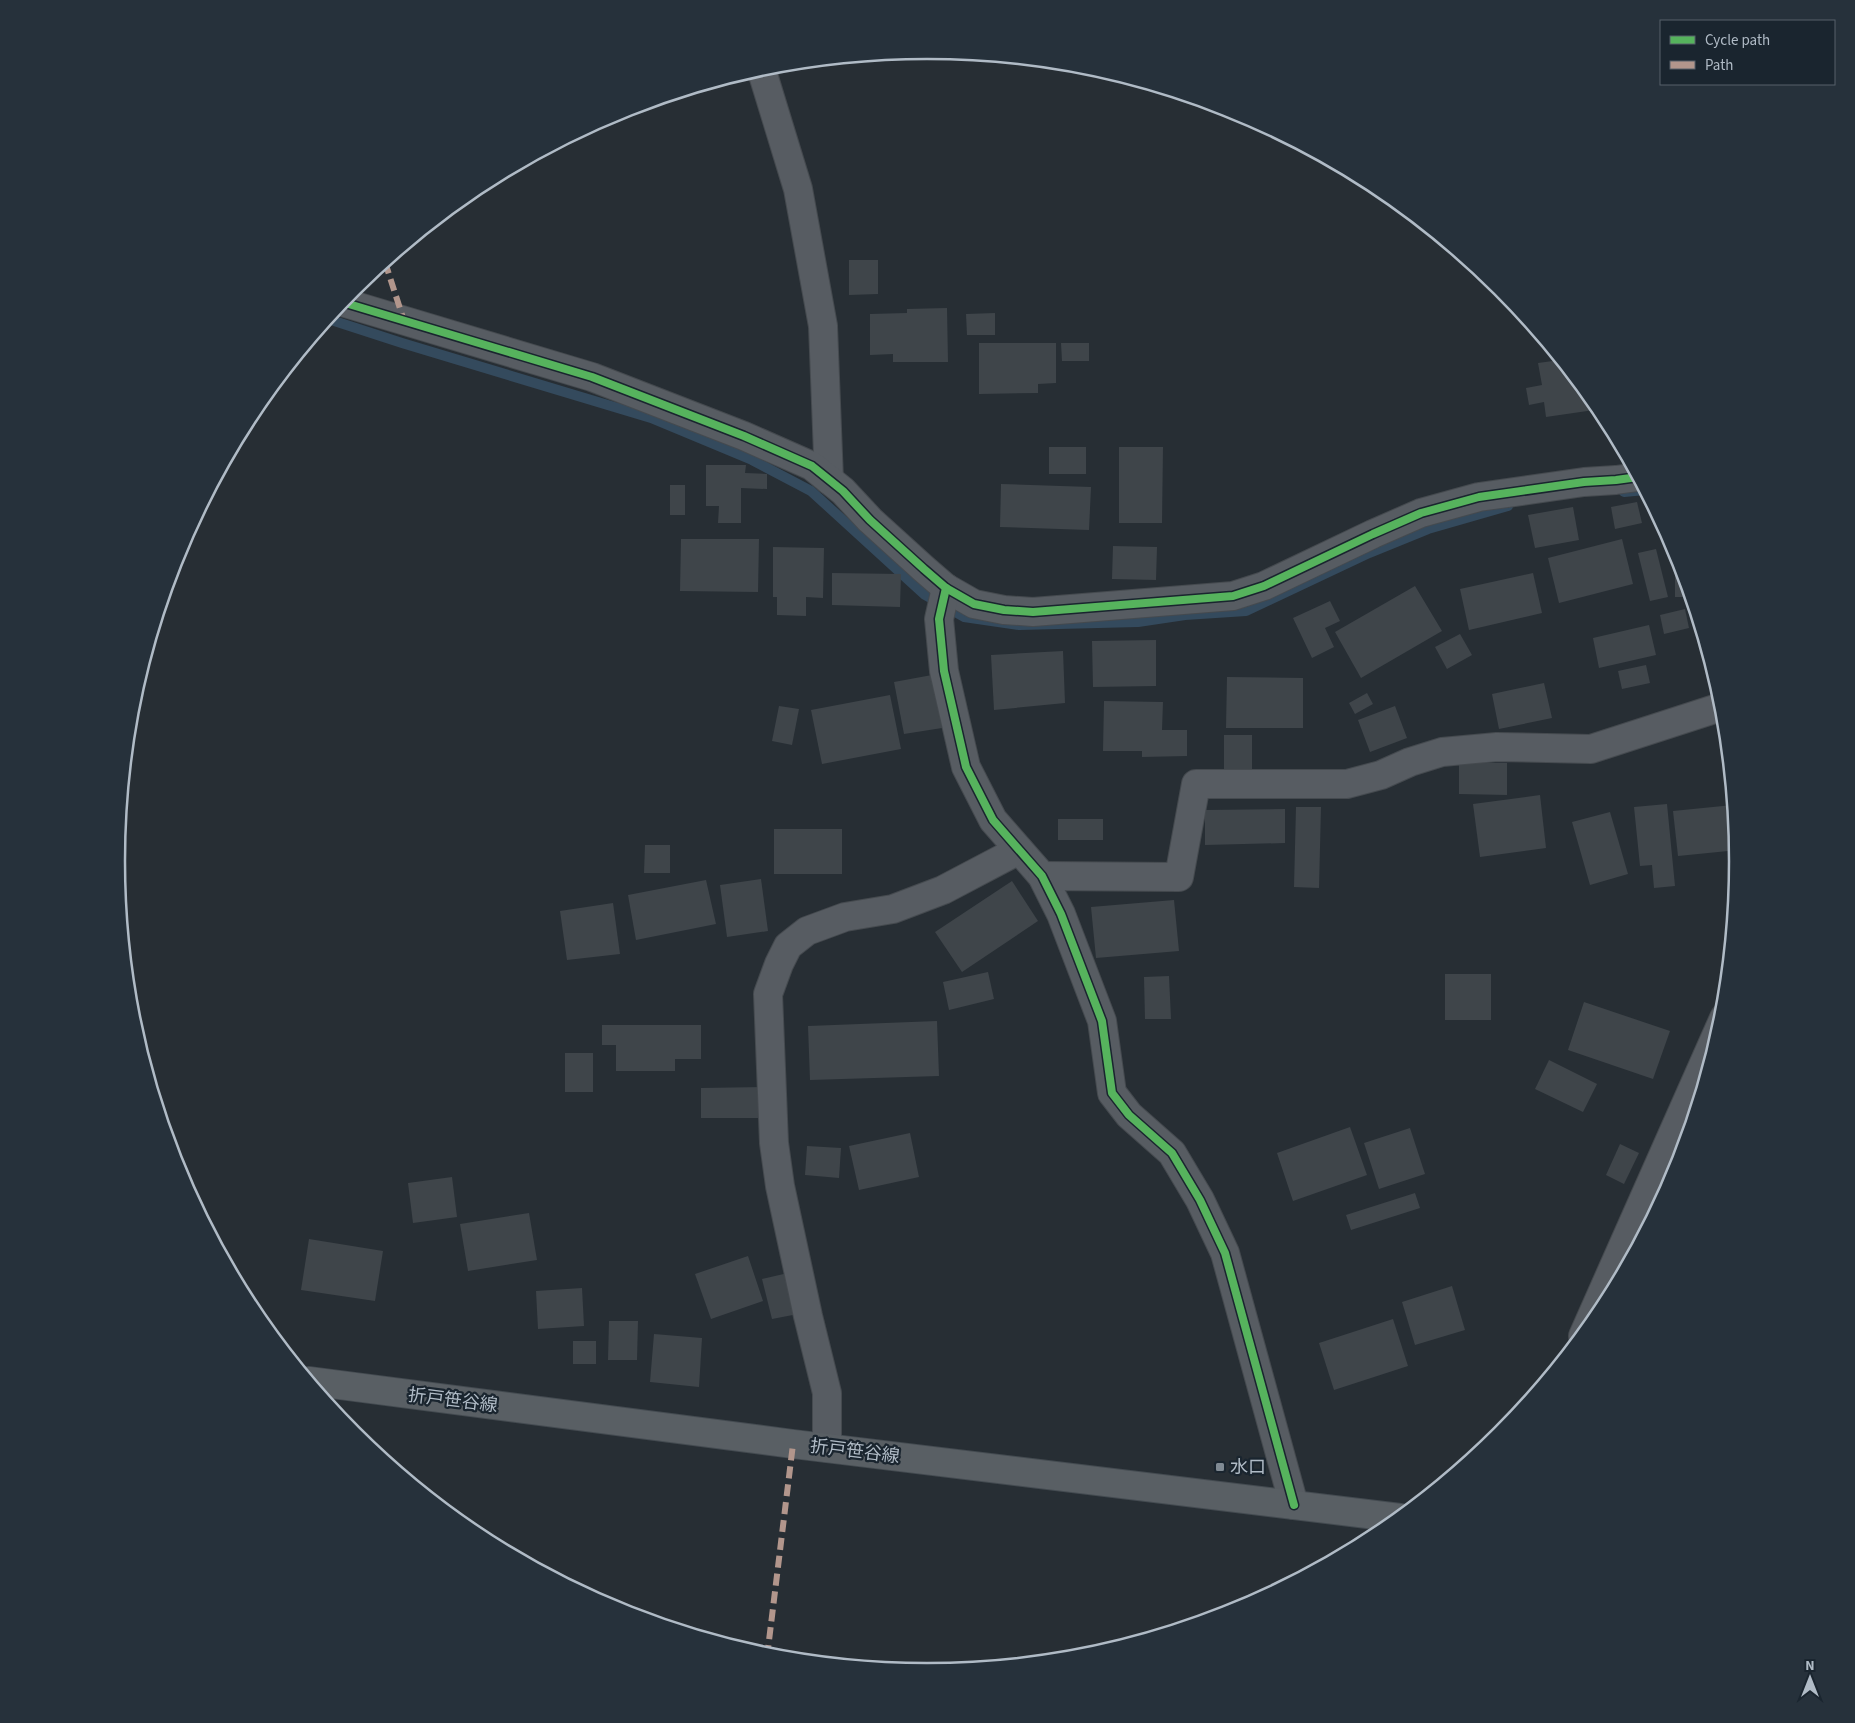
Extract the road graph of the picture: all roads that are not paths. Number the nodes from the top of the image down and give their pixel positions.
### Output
1 (763, 76) edge
2 (350, 304) edge
3 (1632, 478) edge
4 (829, 480) junction
5 (943, 601) junction
6 (1716, 709) edge
7 (1019, 850) junction
8 (1042, 876) junction
9 (1705, 1061) edge
10 (1598, 1303) edge
11 (317, 1382) edge
12 (827, 1448) junction
13 (1294, 1505) junction
14 (1390, 1517) edge

1 - 4 street
2 - 4 street
3 - 5 street
4 - 5 street
5 - 7 street
6 - 8 street
7 - 8 street
7 - 12 street
8 - 13 street
9 - 10 street
11 - 12 main road, 折戸笹谷線
12 - 13 main road, 折戸笹谷線
13 - 14 main road, 折戸笹谷線

